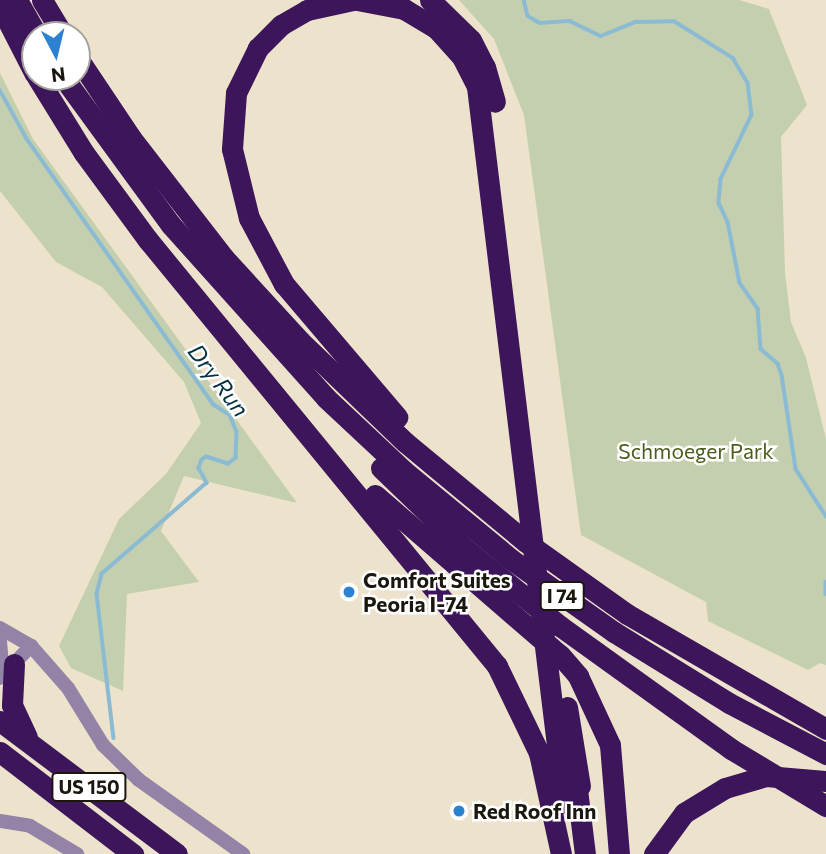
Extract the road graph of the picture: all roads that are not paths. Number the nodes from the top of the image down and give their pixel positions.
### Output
1 (17, 0) edge
2 (42, 0) edge
3 (355, 0) edge
4 (430, 0) edge
5 (0, 6) edge
6 (29, 21) edge
7 (55, 21) edge
8 (21, 47) edge
9 (91, 78) edge
10 (45, 91) edge
11 (73, 91) edge
12 (148, 240) junction
13 (327, 398) junction
14 (459, 490) junction
15 (536, 514) junction
16 (0, 628) edge
17 (0, 641) edge
18 (31, 646) junction
19 (6, 672) edge
20 (561, 694) junction
21 (0, 720) edge
22 (826, 729) edge
23 (29, 742) junction
24 (0, 752) edge
25 (826, 754) edge
26 (826, 781) edge
27 (826, 806) edge
28 (0, 821) edge
29 (77, 854) edge
30 (133, 854) edge
31 (177, 854) edge
32 (243, 854) edge
33 (561, 854) edge
34 (570, 854) edge
35 (585, 854) edge
36 (591, 854) edge
37 (620, 854) edge
38 (654, 854) edge

1 - 6 highway
2 - 7 highway
3 - 14 highway
3 - 15 highway
4 - 15 highway
5 - 8 highway
9 - 14 highway, I 74
10 - 12 highway
11 - 13 highway, I 74
12 - 33 highway
12 - 37 highway
13 - 25 highway, I 74
13 - 27 highway
14 - 22 highway, I 74
15 - 20 highway
16 - 18 street
17 - 19 street
18 - 19 street
18 - 32 street
19 - 23 highway
20 - 34 highway
20 - 35 highway
20 - 36 highway
21 - 23 highway, US 150
23 - 31 highway, US 150
24 - 30 highway, US 150
26 - 38 highway
28 - 29 street

